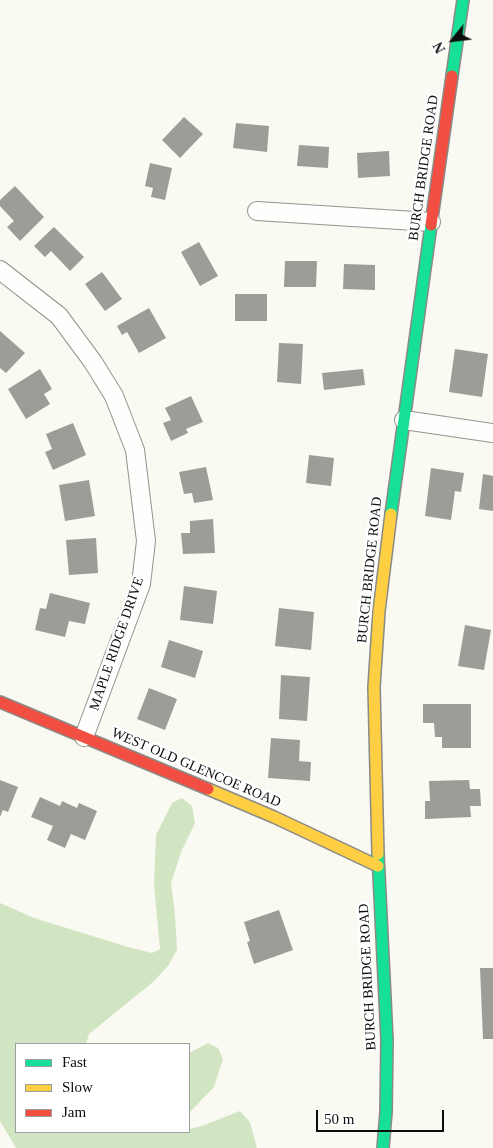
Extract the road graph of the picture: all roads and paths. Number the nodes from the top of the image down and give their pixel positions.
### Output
1 (462, 0) edge
2 (257, 210) dead end
3 (431, 222) junction
4 (0, 270) edge
5 (404, 420) junction
6 (493, 433) edge
7 (0, 702) edge
8 (84, 737) junction
9 (378, 866) junction
10 (383, 1148) edge

1 - 3 street, BURCH BRIDGE ROAD
2 - 3 street
3 - 5 street, BURCH BRIDGE ROAD
4 - 8 street, MAPLE RIDGE DRIVE
5 - 6 street
5 - 9 street, BURCH BRIDGE ROAD
7 - 8 street, WEST OLD GLENCOE ROAD
8 - 9 street, WEST OLD GLENCOE ROAD
9 - 10 street, BURCH BRIDGE ROAD

